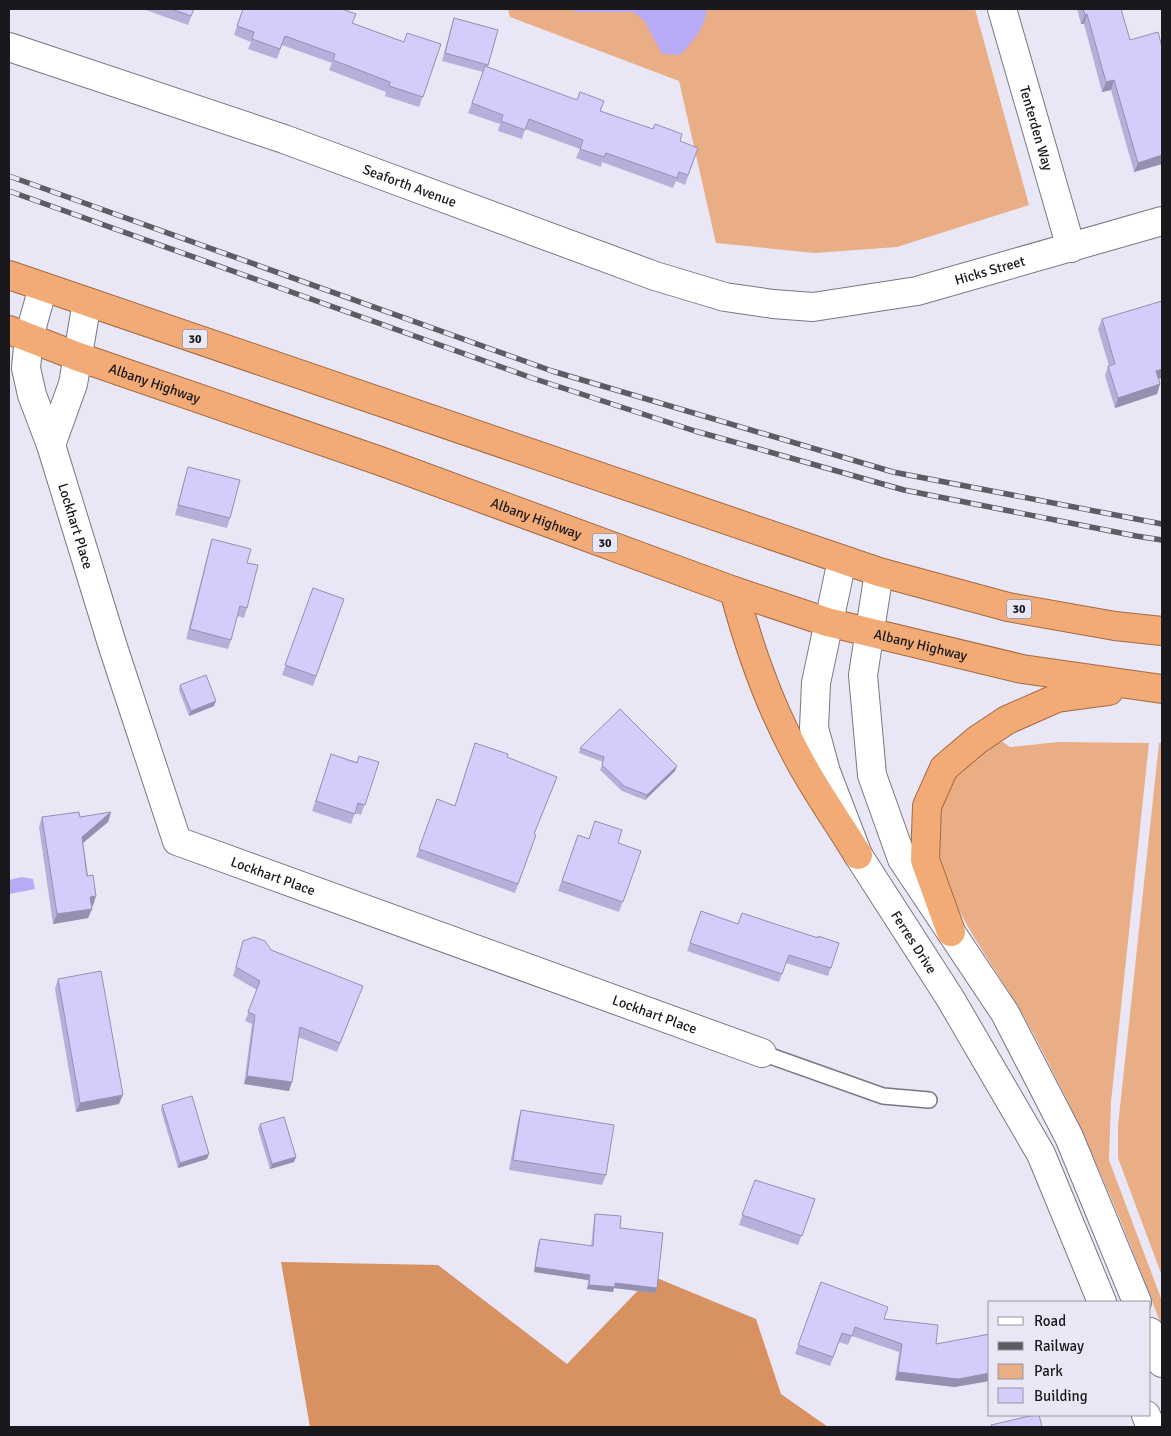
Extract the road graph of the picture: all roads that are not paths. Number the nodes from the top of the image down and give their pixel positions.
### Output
1 (1002, 9) edge
2 (9, 47) edge
3 (1162, 221) edge
4 (1071, 248) junction
5 (9, 275) edge
6 (43, 287) junction
7 (87, 302) junction
8 (813, 307) joint
9 (19, 334) edge
10 (76, 356) junction
11 (51, 445) junction
12 (842, 560) junction
13 (879, 572) junction
14 (734, 590) junction
15 (827, 622) junction
16 (1162, 631) edge
17 (869, 633) junction
18 (1152, 688) edge
19 (858, 855) junction
20 (951, 932) junction
21 (762, 1052) joint
22 (929, 1100) dead end
23 (1102, 1301) edge
24 (1137, 1301) edge
25 (1151, 1335) edge
26 (1162, 1363) edge

1 - 4 street, Tenterden Way
2 - 8 street, Seaforth Avenue
3 - 4 street, Hicks Street
4 - 8 street, Hicks Street
5 - 6 highway, 30
6 - 7 highway, 30
6 - 9 street, Lockhart Place
7 - 10 street
7 - 12 highway, 30
9 - 10 highway, Albany Highway / 30
9 - 11 street, Lockhart Place
10 - 11 street
10 - 14 highway, Albany Highway / 30
11 - 21 street, Lockhart Place
12 - 13 highway, 30
12 - 15 street, Ferres Drive
13 - 16 highway, 30
13 - 17 street
14 - 15 highway, Albany Highway / 30
14 - 19 highway
15 - 17 highway, Albany Highway / 30
15 - 19 street, Ferres Drive
17 - 18 highway, Albany Highway / 30
17 - 20 street
18 - 20 highway
19 - 23 street, Ferres Drive
20 - 24 street
21 - 22 lane
25 - 26 street

